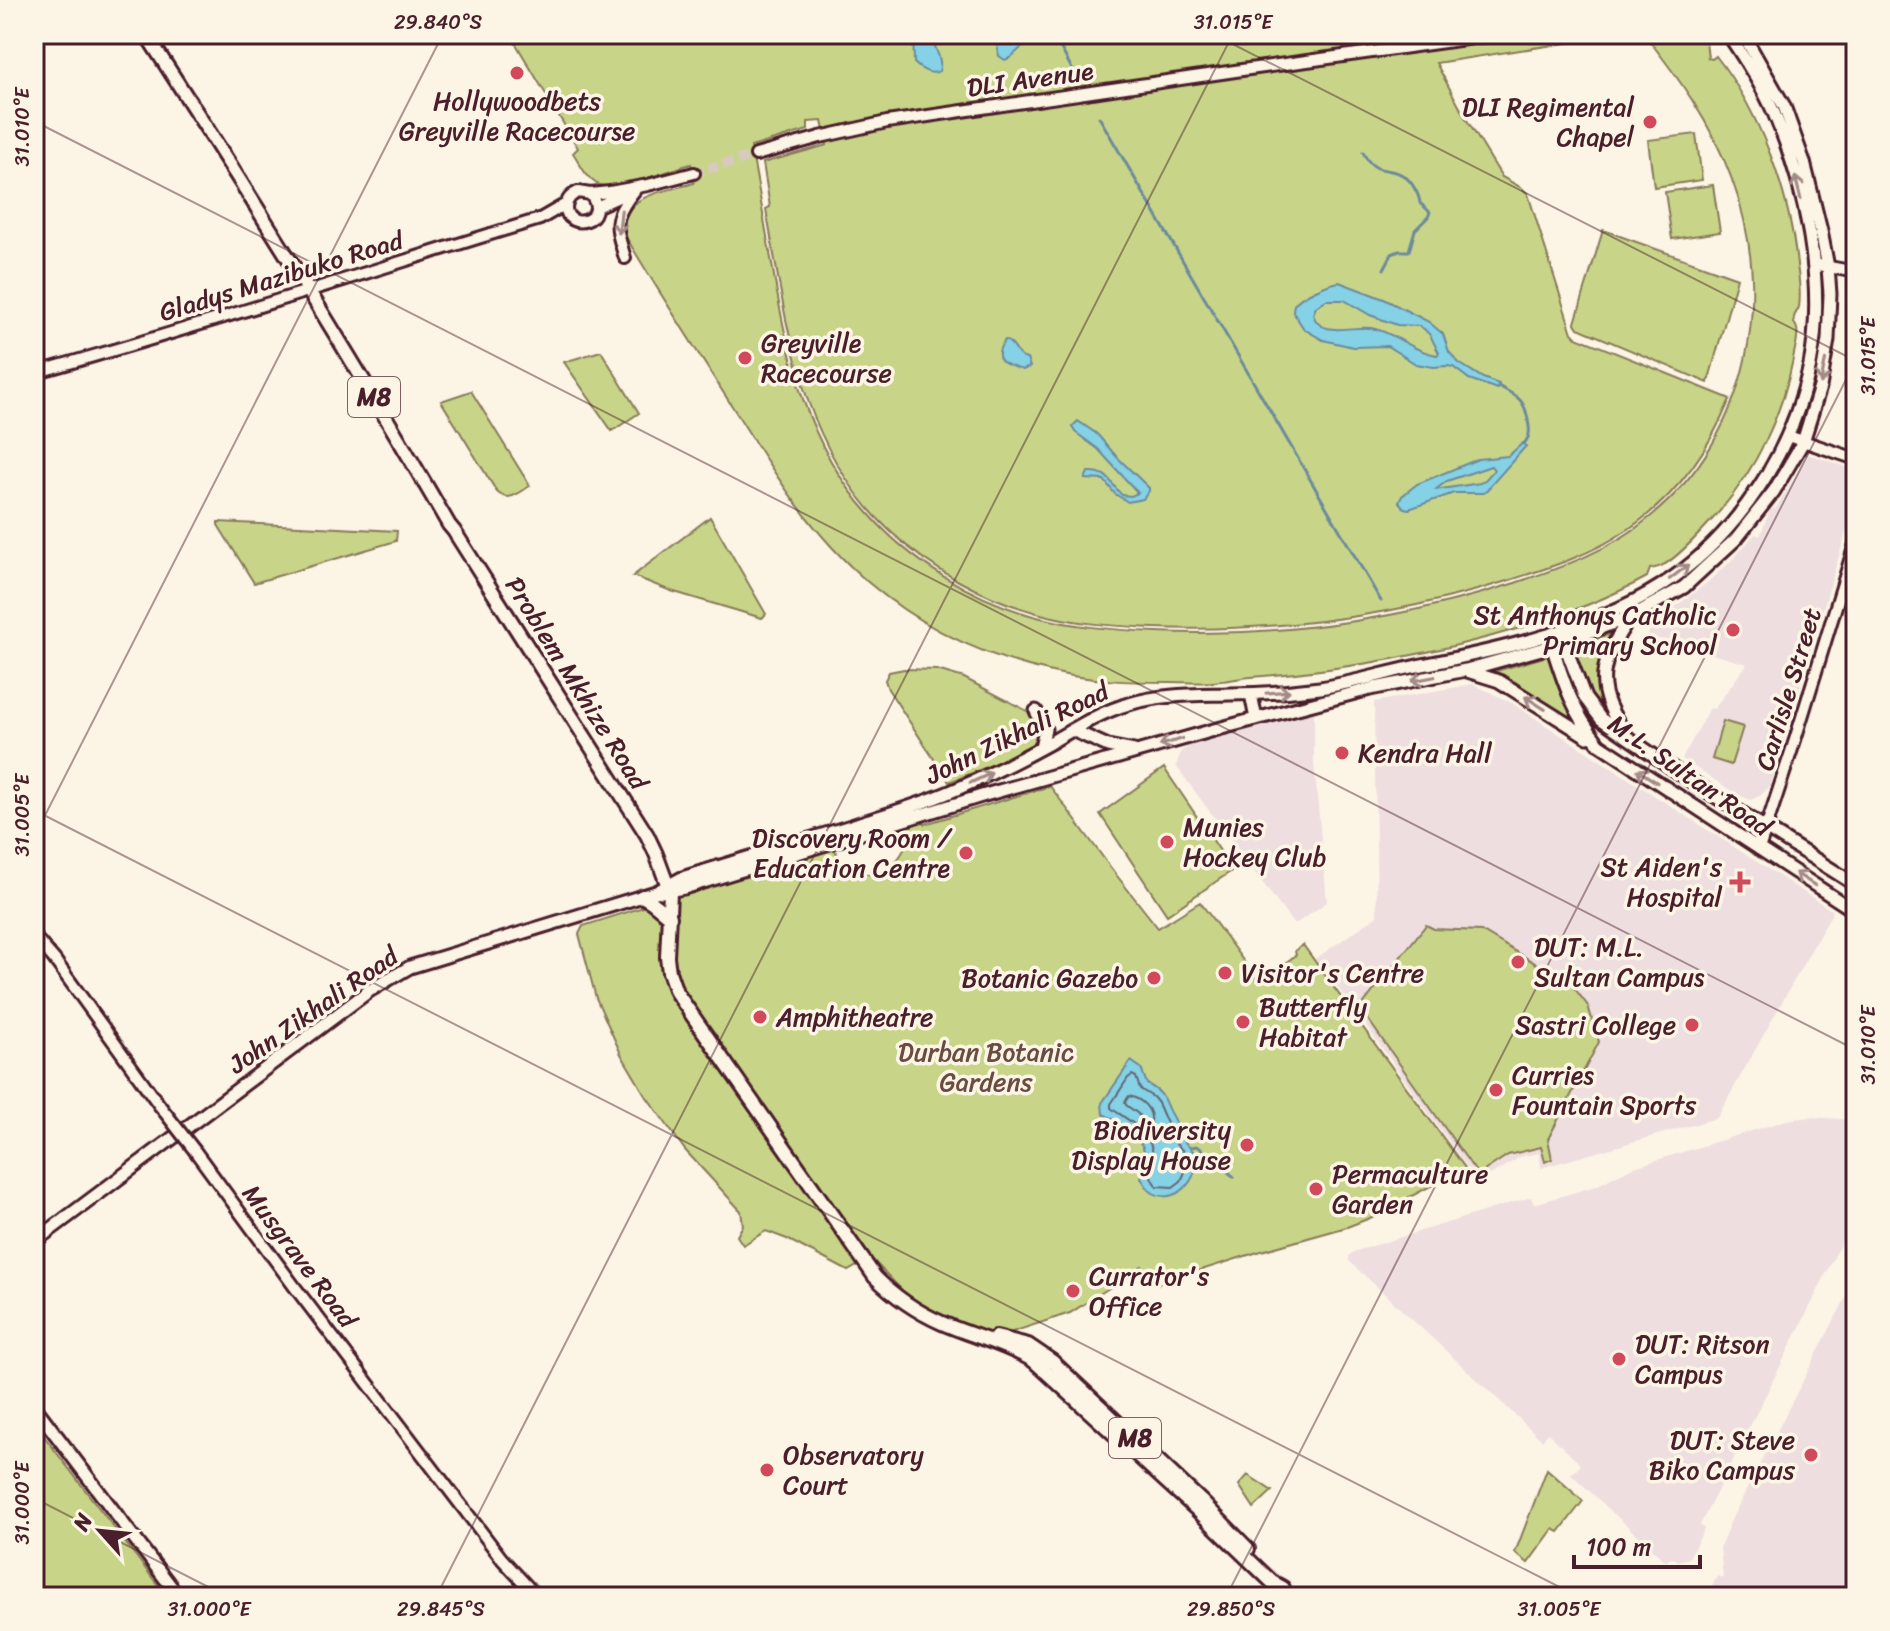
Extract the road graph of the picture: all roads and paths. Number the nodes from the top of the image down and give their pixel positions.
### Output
1 (146, 34) edge
2 (1502, 34) edge
3 (1728, 34) edge
4 (1743, 34) edge
5 (756, 155) tunnel mouth
6 (694, 173) tunnel mouth
7 (648, 185) junction
8 (635, 190) junction
9 (590, 194) junction
10 (566, 204) junction
11 (596, 207) junction
12 (570, 217) junction
13 (540, 219) junction
14 (625, 258) dead end
15 (1813, 264) junction
16 (1828, 267) junction
17 (1856, 272) edge
18 (309, 289) junction
19 (34, 373) edge
20 (1788, 436) junction
21 (1803, 442) junction
22 (1856, 459) edge
23 (1856, 541) edge
24 (1630, 617) junction
25 (1556, 638) junction
26 (1466, 670) junction
27 (1251, 694) junction
28 (1036, 711) dead end
29 (1092, 719) junction
30 (1256, 719) junction
31 (1072, 730) junction
32 (1632, 742) junction
33 (1098, 743) junction
34 (1599, 744) junction
35 (1041, 747) junction
36 (1139, 752) junction
37 (1691, 781) junction
38 (1681, 798) junction
39 (1766, 829) junction
40 (1759, 849) junction
41 (1856, 885) edge
42 (669, 888) junction
43 (642, 896) junction
44 (1856, 912) edge
45 (670, 917) junction
46 (34, 936) edge
47 (34, 1242) edge
48 (991, 1341) junction
49 (34, 1406) edge
50 (1288, 1592) edge
51 (179, 1597) edge
52 (537, 1597) edge

1 - 18 main road, Problem Mkhize Road / M8
2 - 5 street, DLI Avenue
15 -> 3 main road
4 - 16 main road
6 - 7 street
7 - 8 street
7 - 9 street
8 - 11 street
8 -> 14 street
9 - 10 street
9 - 11 street
10 - 12 street
10 - 13 street, Gladys Mazibuko Road
11 - 12 street
12 - 13 street, Gladys Mazibuko Road
13 - 18 street, Gladys Mazibuko Road
15 - 16 street
15 - 20 main road
16 - 17 street
16 -> 21 main road
18 - 19 street, Gladys Mazibuko Road
18 - 42 main road, Problem Mkhize Road / M8
20 - 21 street
25 -> 20 main road
21 - 22 street
21 - 24 main road
23 - 39 street, Carlisle Street
24 - 25 main road
24 - 32 main road
25 - 26 main road, John Zikhali Road
27 -> 25 main road, John Zikhali Road
25 - 32 main road, M.L. Sultan Road
25 - 34 main road, M.L. Sultan Road
26 -> 30 main road, John Zikhali Road
34 -> 26 main road
27 - 29 main road, John Zikhali Road
27 - 30 main road
28 - 35 main road
29 - 31 main road, John Zikhali Road
29 - 33 main road
30 -> 36 main road, John Zikhali Road
31 - 33 main road
31 - 35 main road, John Zikhali Road
32 - 37 main road, M.L. Sultan Road
33 - 36 main road
38 -> 34 main road, M.L. Sultan Road
42 -> 35 main road, John Zikhali Road
36 - 42 main road, John Zikhali Road
37 - 38 main road
37 - 39 main road, M.L. Sultan Road
38 - 40 main road, M.L. Sultan Road
39 - 40 street, Carlisle Street
39 - 41 main road, M.L. Sultan Road
44 -> 40 main road, M.L. Sultan Road
42 - 43 main road, John Zikhali Road
42 - 45 main road, Problem Mkhize Road / M8
43 - 45 main road
43 - 47 main road, John Zikhali Road
45 - 48 main road, Problem Mkhize Road / M8
46 - 52 street, Musgrave Road, bridge
48 - 50 main road, M8
48 - 50 main road, M8
49 - 51 main road

